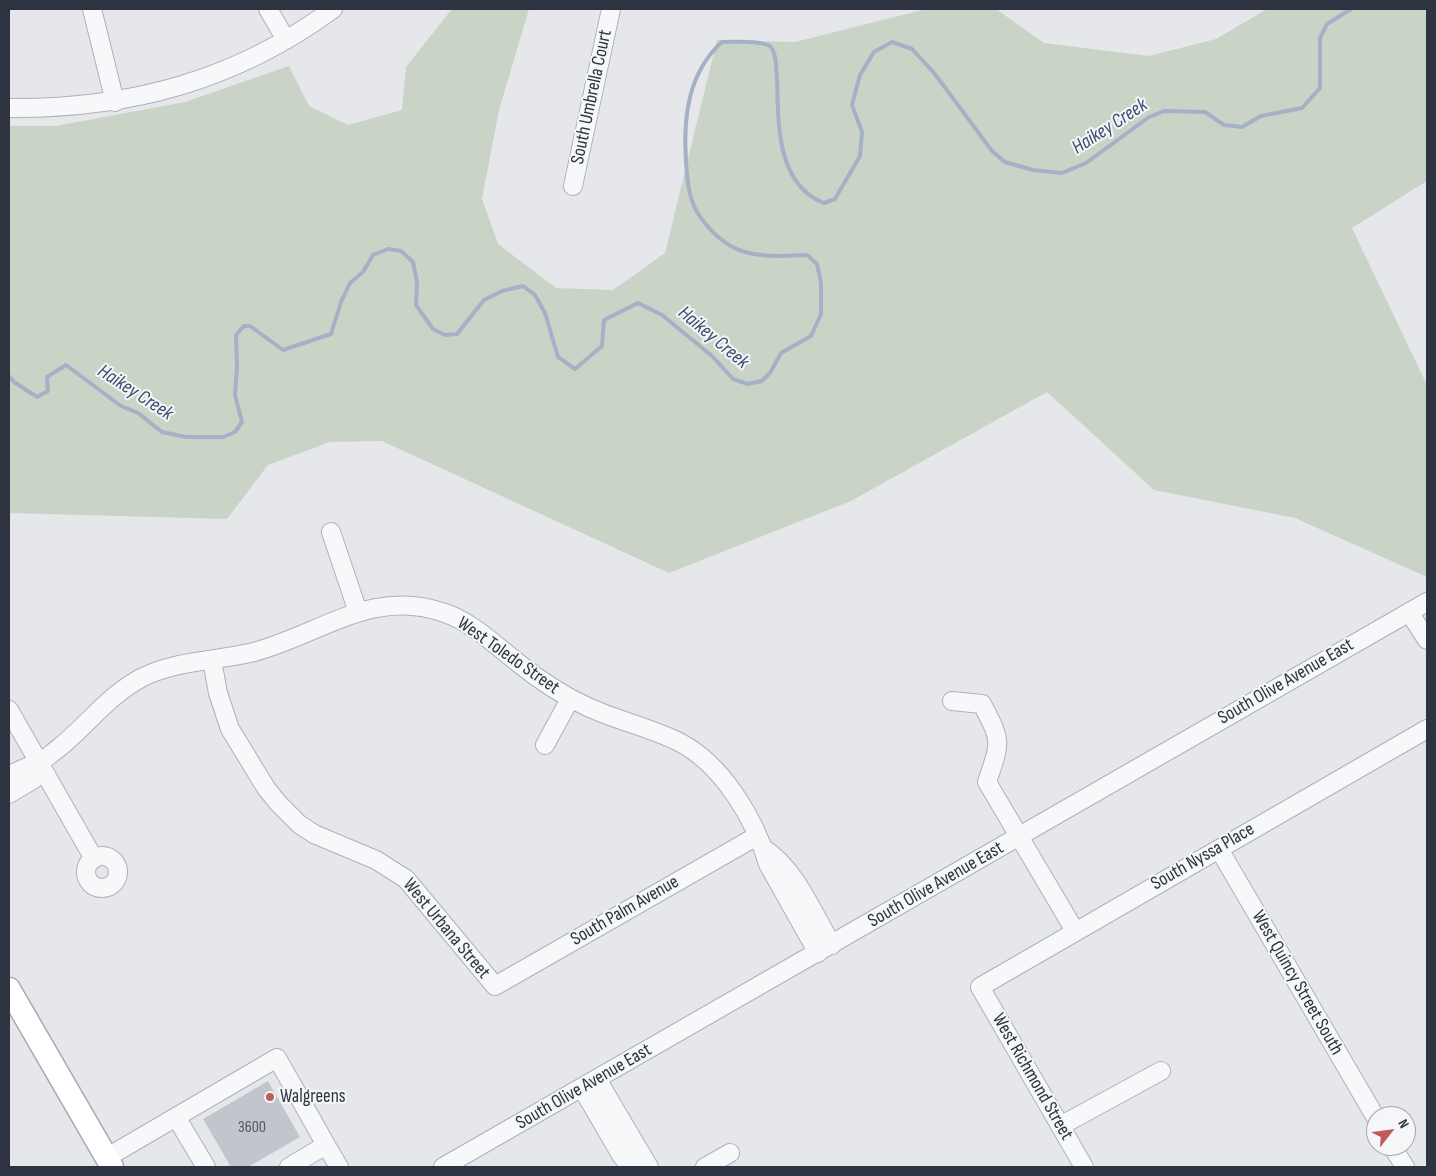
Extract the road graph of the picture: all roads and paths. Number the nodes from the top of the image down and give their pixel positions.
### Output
1 (92, 9) edge
2 (268, 9) edge
3 (333, 9) edge
4 (611, 9) edge
5 (286, 40) junction
6 (115, 102) junction
7 (9, 108) edge
8 (573, 186) dead end
9 (331, 532) dead end
10 (1421, 608) edge
11 (358, 612) junction
12 (1427, 640) edge
13 (212, 660) junction
14 (570, 698) junction
15 (952, 701) dead end
16 (9, 710) edge
17 (1427, 728) edge
18 (545, 745) dead end
19 (38, 763) junction
20 (9, 776) edge
21 (9, 794) edge
22 (1020, 836) junction
23 (760, 842) junction
24 (1219, 849) junction
25 (94, 859) dead end
26 (1075, 931) junction
27 (825, 949) junction
28 (495, 986) joint
29 (980, 986) joint
30 (9, 990) edge
31 (1161, 1071) dead end
32 (598, 1079) junction
33 (582, 1088) junction
34 (1369, 1106) edge
35 (176, 1117) junction
36 (1060, 1126) junction
37 (326, 1146) junction
38 (730, 1153) dead end
39 (1398, 1156) edge
40 (109, 1162) edge
41 (206, 1167) edge
42 (289, 1167) edge
43 (339, 1167) edge
44 (443, 1167) edge
45 (630, 1167) edge
46 (649, 1167) edge
47 (705, 1167) edge
48 (1084, 1167) edge
49 (1405, 1167) edge

1 - 6 street
2 - 5 street
3 - 5 street
4 - 8 street, South Umbrella Court
5 - 6 street
6 - 7 street
9 - 11 street
10 - 12 street
10 - 22 street, South Olive Avenue East
11 - 13 street, West Toledo Street
11 - 14 street, West Toledo Street
13 - 19 street, West Toledo Street
13 - 28 street, West Urbana Street
14 - 18 street, West Toledo Street
14 - 23 street, West Toledo Street
15 - 22 street
16 - 19 street
17 - 24 street, South Nyssa Place
19 - 20 street
19 - 21 street
19 - 25 street
22 - 26 street
22 - 27 street, South Olive Avenue East
23 - 27 street, West Toledo Street
23 - 28 street, South Palm Avenue
24 - 26 street, South Nyssa Place
24 - 34 street, West Quincy Street South
26 - 29 street, South Nyssa Place
27 - 32 street, South Olive Avenue East
29 - 36 street, West Richmond Street
30 - 40 main road
31 - 36 street
32 - 33 street, South Olive Avenue East
32 - 46 street
33 - 44 street, South Olive Avenue East
33 - 45 street
35 - 37 street
35 - 40 street
35 - 41 street
36 - 48 street, West Richmond Street
37 - 42 street
37 - 43 street
38 - 47 street
39 - 49 street

